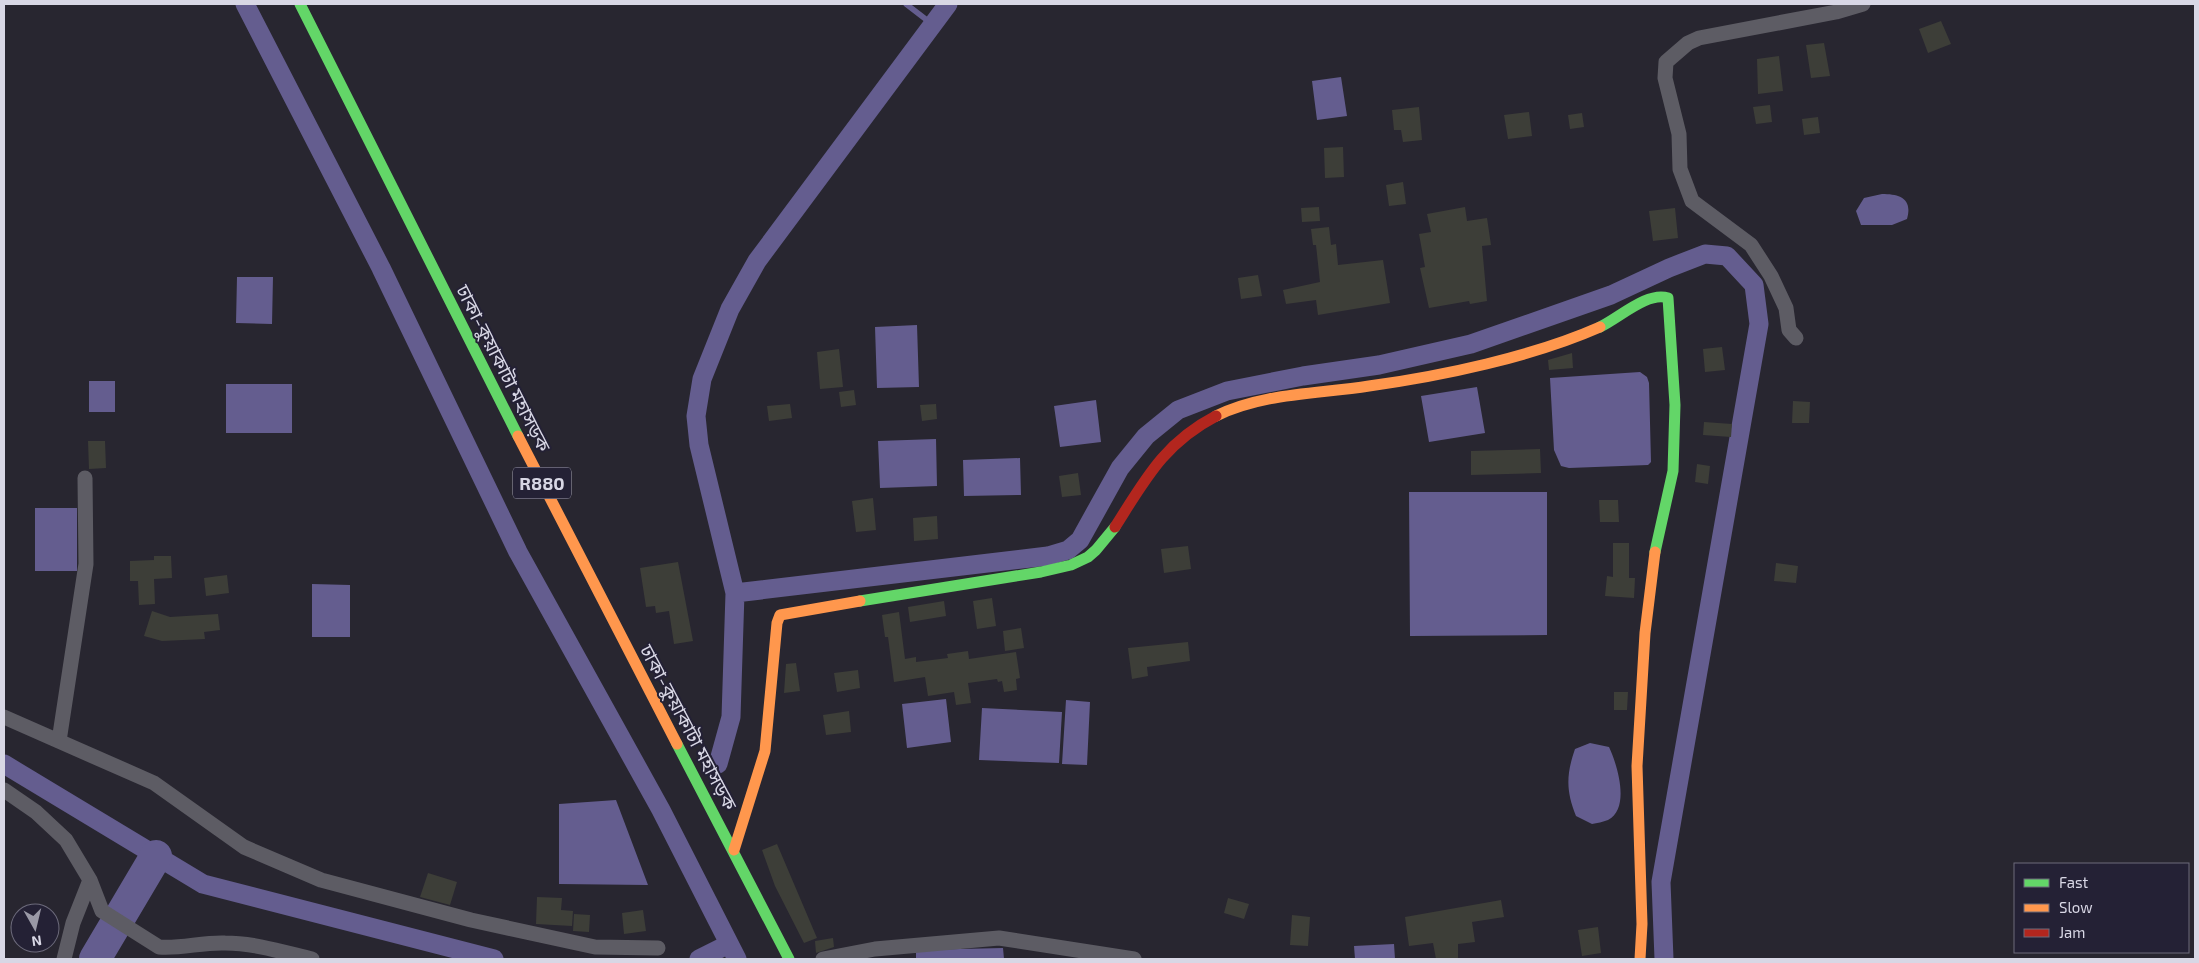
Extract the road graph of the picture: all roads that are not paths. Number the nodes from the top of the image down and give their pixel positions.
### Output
1 (300, 4) edge
2 (1863, 4) edge
3 (1796, 338) dead end
4 (85, 478) dead end
5 (4, 717) edge
6 (59, 741) junction
7 (4, 790) edge
8 (734, 850) junction
9 (90, 880) junction
10 (658, 948) dead end
11 (64, 959) edge
12 (312, 959) edge
13 (790, 959) edge
14 (823, 959) edge
15 (1134, 959) edge
16 (1640, 959) edge

1 - 8 street, ঢাকা-কুয়াকাটা মহাসড়ক / R880
2 - 3 street
4 - 6 street
5 - 6 street
6 - 10 street
7 - 9 street
8 - 13 street, ঢাকা-কুয়াকাটা মহাসড়ক / R880
8 - 16 street
9 - 11 street
9 - 12 street
14 - 15 street

